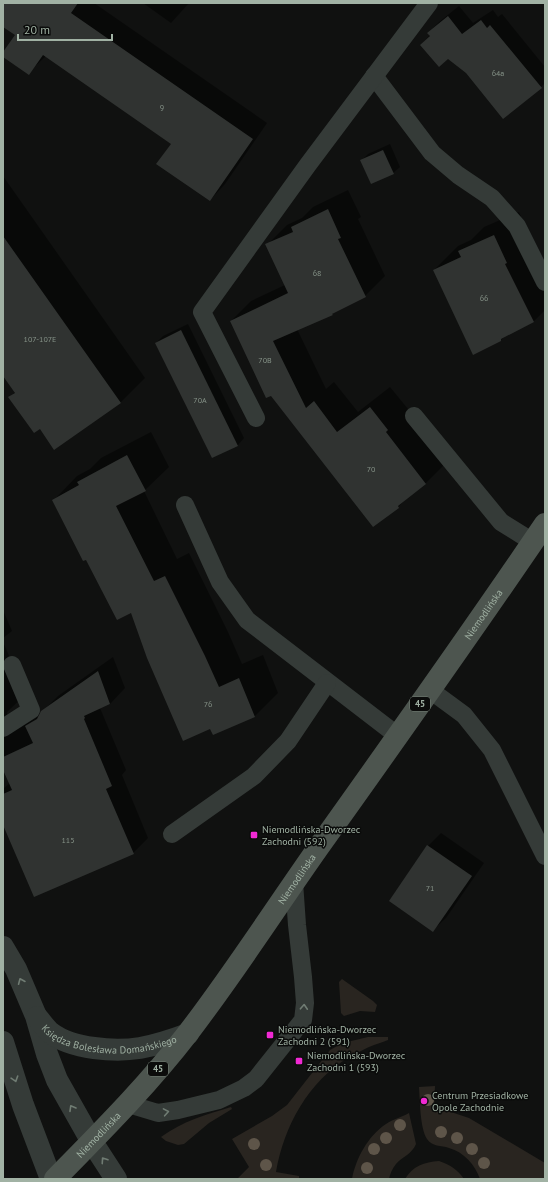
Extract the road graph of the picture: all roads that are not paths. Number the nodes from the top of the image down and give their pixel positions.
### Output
1 (429, 3) edge
2 (374, 76) junction
3 (545, 282) edge
4 (414, 416) dead end
5 (256, 418) dead end
6 (184, 505) dead end
7 (545, 524) edge
8 (533, 542) junction
9 (12, 665) dead end
10 (327, 682) junction
11 (430, 690) junction
12 (3, 728) edge
13 (398, 736) junction
14 (172, 834) dead end
15 (545, 856) edge
16 (294, 882) junction
17 (3, 947) edge
18 (36, 1016) junction
19 (188, 1034) junction
20 (3, 1042) edge
21 (128, 1104) junction
22 (92, 1142) junction
23 (52, 1179) edge
24 (55, 1179) edge
25 (116, 1179) edge

1 - 2 lane
2 - 3 lane
2 - 5 lane
4 - 8 lane
6 - 10 lane
7 - 8 main road, Niemodlińska / 45
8 - 11 main road, Niemodlińska / 45
9 - 12 lane
10 - 13 lane
10 - 14 lane
11 - 13 main road, Niemodlińska / 45
11 - 15 lane
13 - 16 main road, Niemodlińska / 45
16 - 19 main road, Niemodlińska / 45
21 -> 16 lane
18 -> 17 street, Księdza Bolesława Domańskiego
18 - 19 street, Księdza Bolesława Domańskiego
22 -> 18 street, Księdza Bolesława Domańskiego
19 - 21 main road, Niemodlińska / 45
20 -> 23 street
21 - 22 main road, Niemodlińska / 45
22 - 24 main road, Niemodlińska / 45
25 -> 22 street, Księdza Bolesława Domańskiego

